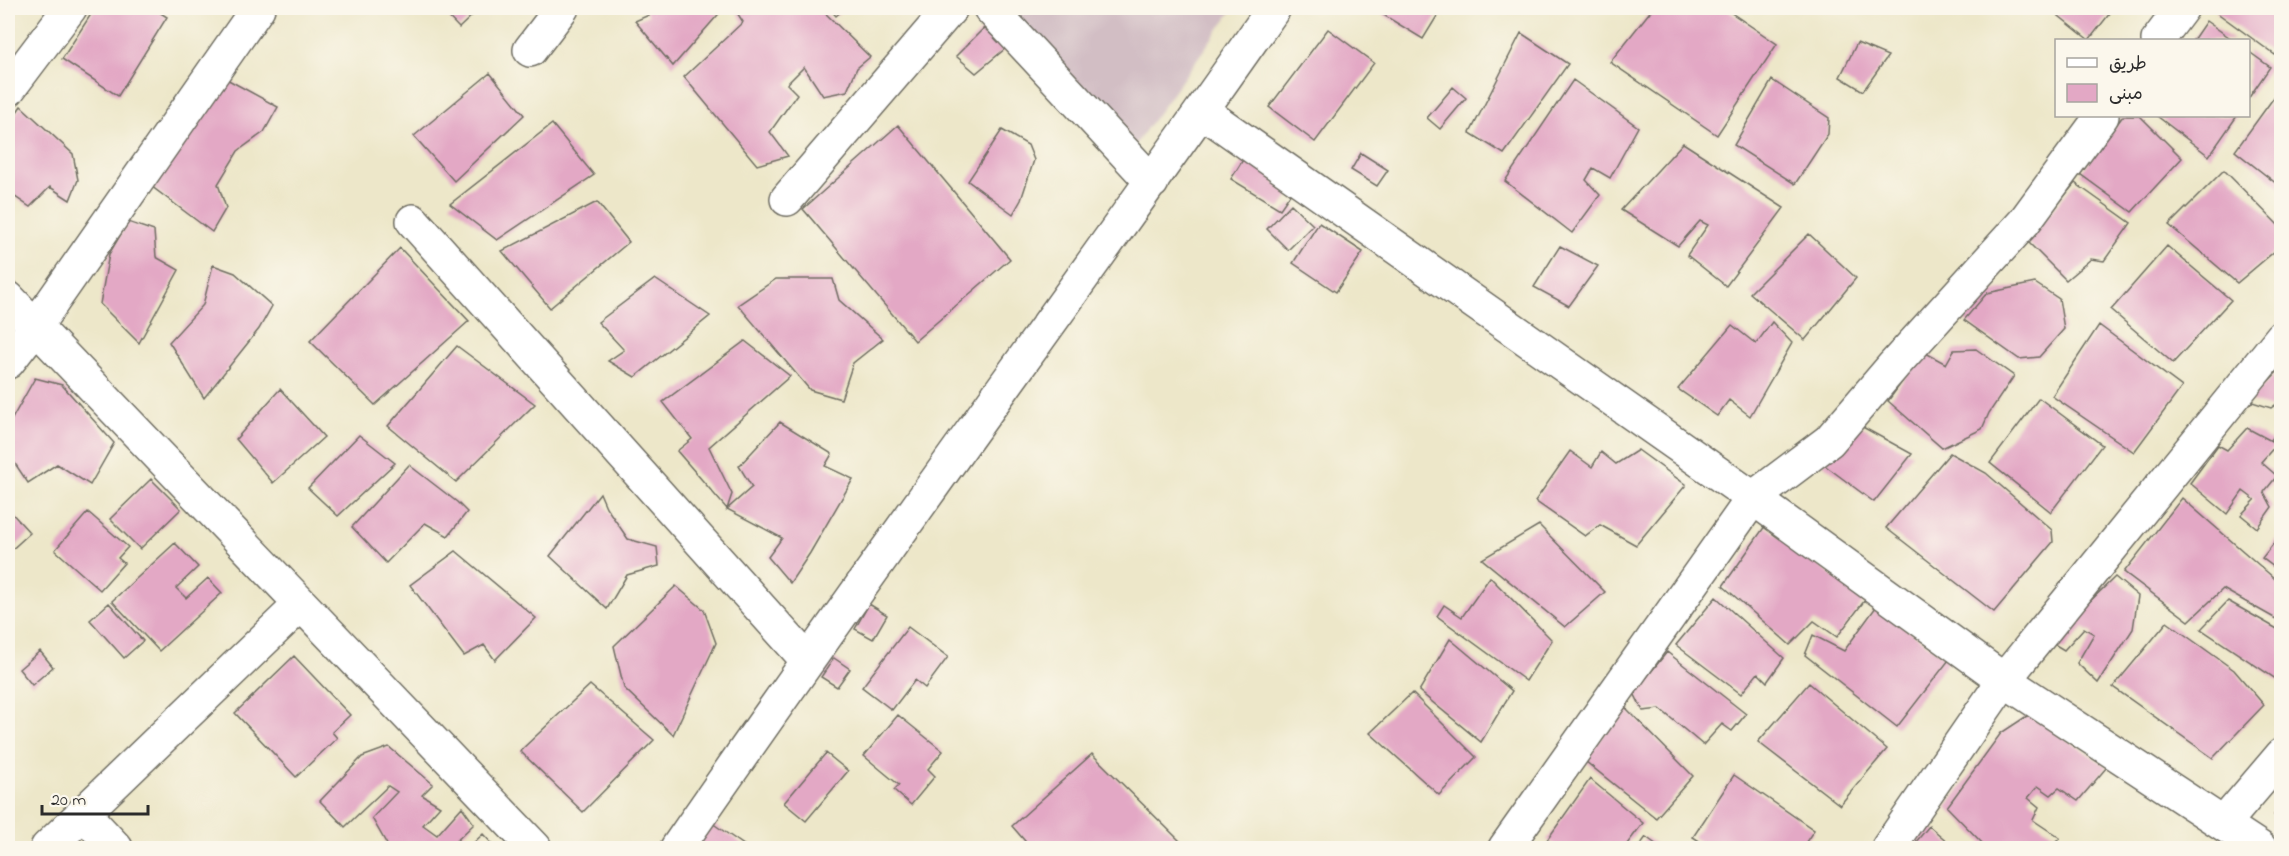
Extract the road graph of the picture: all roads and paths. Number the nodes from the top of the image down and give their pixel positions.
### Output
1 (70, 8) edge
2 (258, 8) edge
3 (562, 8) edge
4 (951, 8) edge
5 (1274, 8) edge
6 (2182, 8) edge
7 (992, 9) edge
8 (2159, 39) edge
9 (530, 50) dead end
10 (8, 90) edge
11 (1202, 111) junction
12 (2101, 117) edge
13 (1152, 182) junction
14 (787, 199) dead end
15 (413, 221) dead end
16 (8, 298) edge
17 (35, 327) junction
18 (2282, 337) edge
19 (8, 362) edge
20 (1753, 498) junction
21 (300, 604) junction
22 (808, 661) junction
23 (2004, 680) junction
24 (2282, 755) edge
25 (83, 813) junction
26 (2224, 824) junction
27 (48, 849) edge
28 (116, 849) edge
29 (535, 849) edge
30 (677, 849) edge
31 (1505, 849) edge
32 (1888, 849) edge
33 (2259, 849) edge

1 - 10 street
2 - 17 street
3 - 9 street
4 - 14 street
5 - 11 street
6 - 8 street
7 - 13 street
11 - 13 street
11 - 20 street
12 - 20 street
13 - 22 street
15 - 22 street
16 - 17 street
17 - 19 street
17 - 21 street
18 - 23 street
20 - 23 street
20 - 31 street
21 - 25 street
21 - 29 street
22 - 30 street
23 - 26 street
23 - 32 street
24 - 26 street
25 - 27 street
25 - 28 street
26 - 33 street

